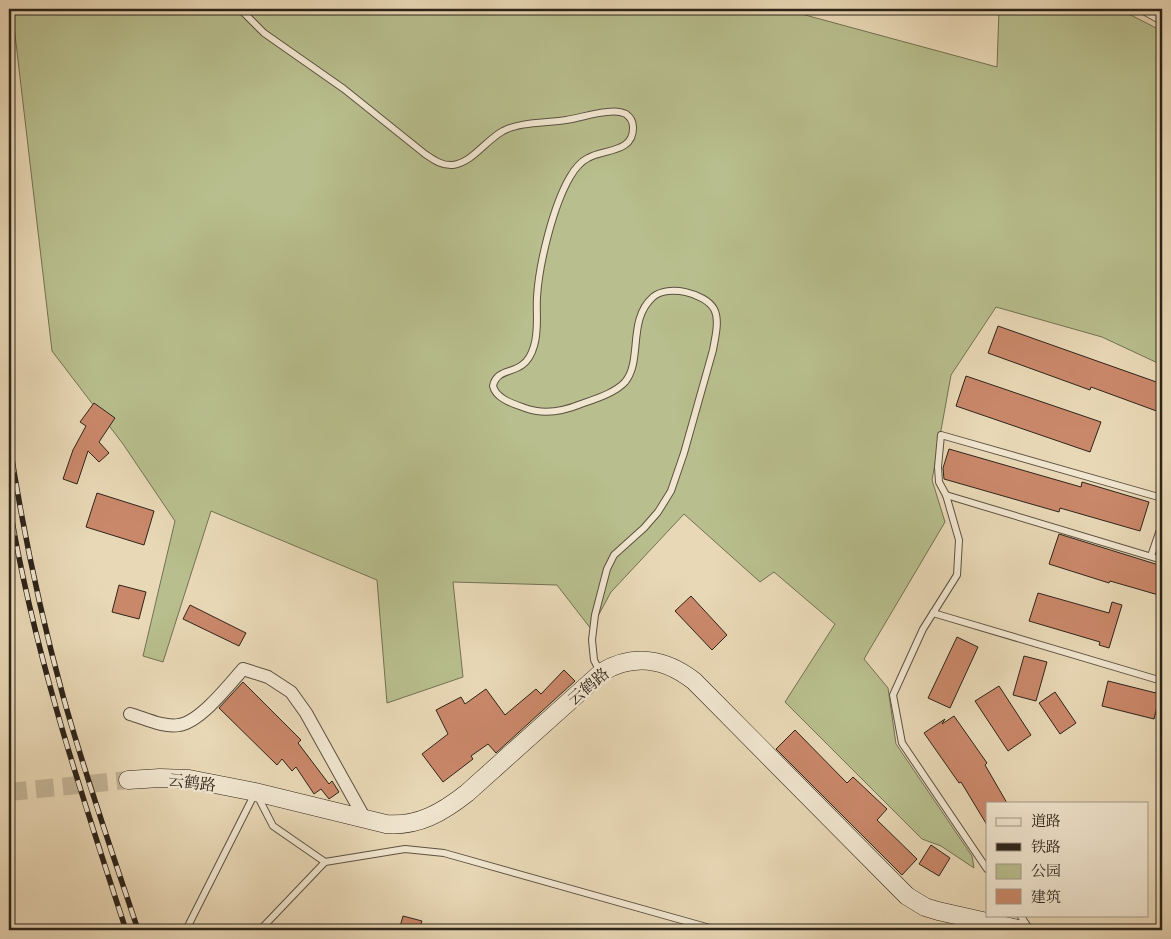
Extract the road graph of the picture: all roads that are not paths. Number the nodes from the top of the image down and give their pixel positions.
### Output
1 (240, 9) edge
2 (1146, 9) edge
3 (1162, 18) edge
4 (946, 495) junction
5 (1162, 498) edge
6 (1162, 524) edge
7 (1152, 556) junction
8 (1162, 560) edge
9 (933, 613) junction
10 (601, 673) junction
11 (1162, 682) edge
12 (130, 714) dead end
13 (128, 780) tunnel mouth
14 (255, 792) junction
15 (365, 819) junction
16 (325, 862) junction
17 (986, 868) edge
18 (1021, 916) edge
19 (186, 930) edge
20 (260, 930) edge
21 (717, 930) edge
22 (1023, 930) edge
23 (1030, 930) edge

1 - 10 lane
2 - 3 street
4 - 5 lane
4 - 7 lane
4 - 9 lane
6 - 7 lane
7 - 8 lane
9 - 11 lane
9 - 17 lane
10 - 15 street, 云鹤路
10 - 22 street, 云鹤路
12 - 15 street
13 - 14 street, 云鹤路
14 - 15 street, 云鹤路
14 - 16 lane
14 - 19 lane
16 - 20 lane
16 - 21 lane
18 - 23 lane

